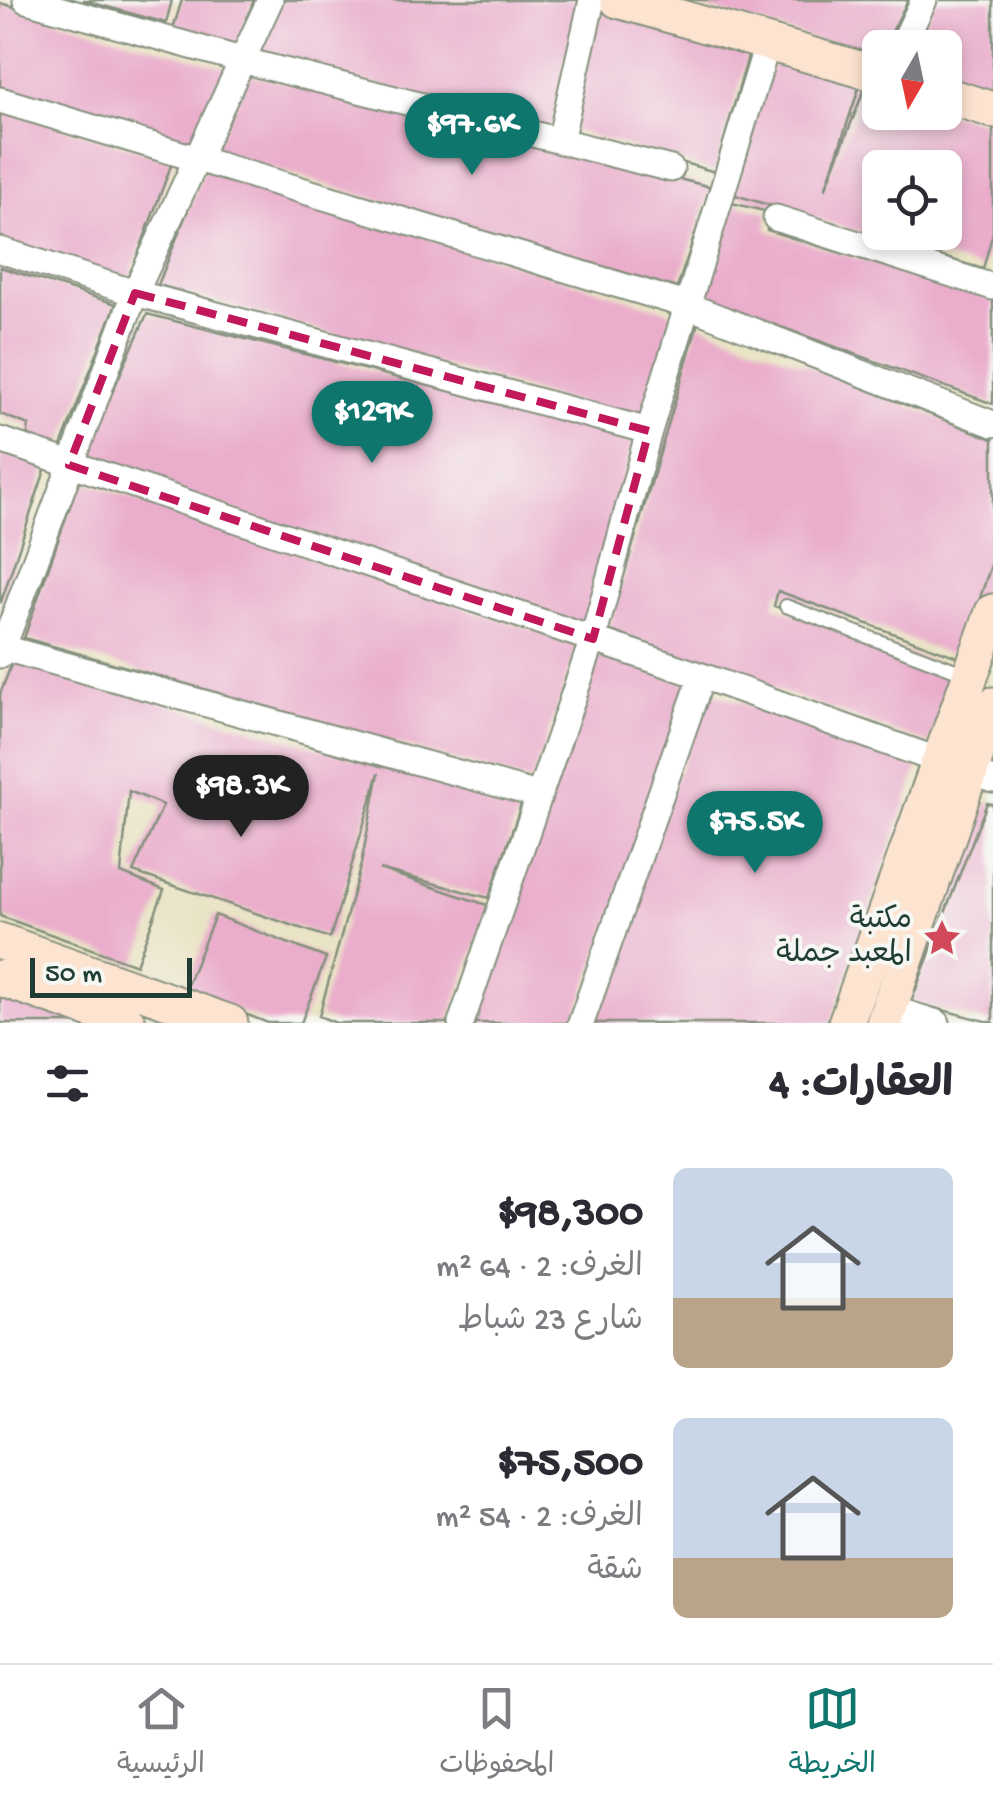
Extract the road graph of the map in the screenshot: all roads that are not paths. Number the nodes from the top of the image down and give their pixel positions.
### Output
1 (26, 0) edge
2 (270, 0) edge
3 (592, 0) edge
4 (618, 0) edge
5 (924, 0) edge
6 (910, 30) edge
7 (768, 42) junction
8 (245, 62) junction
9 (862, 71) edge
10 (0, 100) edge
11 (962, 101) edge
12 (993, 110) edge
13 (560, 141) junction
14 (196, 158) junction
15 (671, 169) dead end
16 (776, 218) dead end
17 (0, 250) edge
18 (993, 287) edge
19 (134, 293) junction
20 (686, 305) junction
21 (993, 424) edge
22 (649, 431) junction
23 (0, 440) edge
24 (69, 465) junction
25 (786, 606) dead end
26 (993, 612) edge
27 (593, 639) junction
28 (1, 650) edge
29 (702, 676) junction
30 (971, 676) junction
31 (993, 705) edge
32 (968, 771) edge
33 (538, 795) junction
34 (0, 941) edge
35 (0, 978) edge
36 (886, 1016) edge
37 (128, 1023) edge
38 (230, 1023) edge
39 (461, 1023) edge
40 (581, 1023) edge
41 (846, 1023) edge
42 (937, 1023) edge

1 - 8 street
2 - 8 street
3 - 13 street
4 - 7 main road
5 - 6 street
7 - 9 main road
7 - 20 street
8 - 13 street
8 - 14 street
10 - 14 street
11 - 12 main road
13 - 15 street
14 - 19 street
14 - 20 street
16 - 18 street
17 - 19 street
19 - 22 street
19 - 24 street
20 - 21 street
20 - 22 street
22 - 27 street
23 - 24 street
24 - 27 street
24 - 28 street
25 - 30 lane
26 - 30 main road
27 - 29 street
27 - 33 street
28 - 33 street
29 - 32 street
29 - 40 street
30 - 32 main road
31 - 32 main road
32 - 36 main road
32 - 41 main road
33 - 39 street
34 - 38 main road
35 - 37 main road
36 - 42 street

